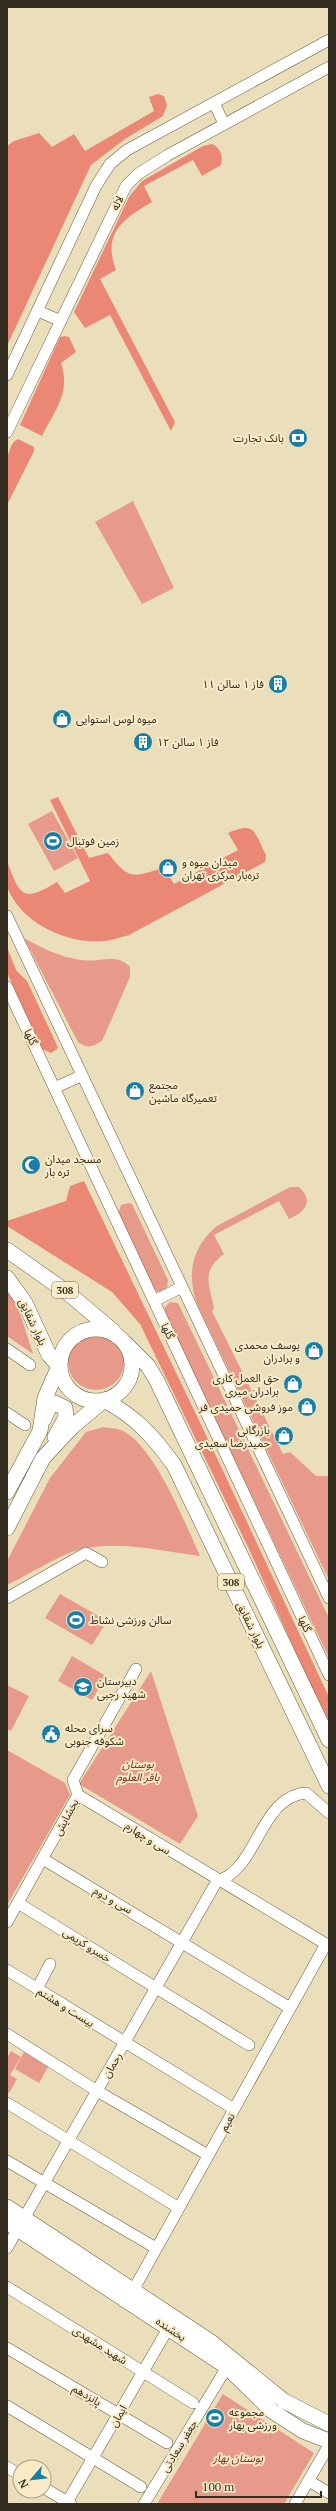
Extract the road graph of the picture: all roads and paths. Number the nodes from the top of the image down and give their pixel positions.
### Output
1 (329, 40) edge
2 (329, 67) edge
3 (214, 103) junction
4 (224, 124) junction
5 (38, 311) junction
6 (61, 321) junction
7 (7, 375) edge
8 (7, 432) edge
9 (7, 916) edge
10 (7, 987) edge
11 (81, 1076) junction
12 (54, 1088) junction
13 (7, 1250) edge
14 (7, 1278) edge
15 (182, 1287) junction
16 (154, 1301) junction
17 (122, 1340) junction
18 (7, 1349) edge
19 (30, 1365) dead end
20 (60, 1366) junction
21 (104, 1400) junction
22 (7, 1413) edge
23 (25, 1425) dead end
24 (40, 1432) junction
25 (44, 1458) junction
26 (7, 1492) edge
27 (7, 1528) edge
28 (102, 1562) dead end
29 (7, 1598) edge
30 (329, 1598) edge
31 (136, 1669) dead end
32 (329, 1675) edge
33 (329, 1740) edge
34 (329, 1786) edge
35 (78, 1795) junction
36 (329, 1813) edge
37 (43, 1859) junction
38 (217, 1881) junction
39 (18, 1902) junction
40 (7, 1922) edge
41 (183, 1941) junction
42 (326, 1944) joint
43 (50, 1964) dead end
44 (7, 1970) edge
45 (156, 1988) junction
46 (37, 1989) junction
47 (290, 2008) junction
48 (7, 2034) edge
49 (124, 2043) junction
50 (249, 2045) dead end
51 (97, 2091) junction
52 (7, 2103) edge
53 (234, 2109) junction
54 (69, 2140) junction
55 (208, 2155) junction
56 (7, 2161) edge
57 (44, 2184) junction
58 (7, 2207) edge
59 (179, 2208) junction
60 (17, 2222) edge
61 (7, 2248) edge
62 (156, 2248) junction
63 (7, 2287) edge
64 (131, 2294) junction
65 (169, 2327) junction
66 (7, 2348) edge
67 (227, 2367) junction
68 (143, 2372) junction
69 (193, 2403) dead end
70 (7, 2406) edge
71 (119, 2414) junction
72 (329, 2424) edge
73 (329, 2442) edge
74 (167, 2443) dead end
75 (329, 2445) edge
76 (93, 2458) junction
77 (308, 2481) junction
78 (141, 2487) dead end
79 (52, 2493) edge
80 (329, 2493) edge
81 (68, 2503) edge
82 (144, 2504) edge
83 (295, 2504) edge

1 - 3 street
2 - 4 street, لاله
3 - 4 street
3 - 5 street
4 - 6 street, لاله
5 - 6 street
5 - 7 street
6 - 8 street, لاله
9 - 11 street
10 - 12 street, گلها
11 - 12 street
11 - 15 street
12 - 16 street, گلها
13 - 17 main road, بلوار شقایق / 308
14 - 20 main road, بلوار شقایق
15 - 16 street
15 - 30 street
16 - 32 street, گلها
17 - 20 main road
17 - 21 main road
17 - 33 main road, بلوار شقایق / 308
18 - 19 street
20 - 21 main road
20 - 24 main road
21 - 25 main road
21 - 34 main road, بلوار شقایق / 308
22 - 23 street
24 - 25 main road
24 - 26 main road
25 - 27 main road
28 - 29 street
31 - 35 street, بخشایش
35 - 37 street, بخشایش
35 - 38 street, سی و چهارم
36 - 38 street
37 - 39 street, بخشایش
37 - 41 street, سی و دوم
38 - 41 street, رحمان
38 - 42 street, سی و چهارم
39 - 40 street, بخشایش
39 - 45 street, خسرو کریمی
41 - 45 street, رحمان
41 - 47 street, سی و دوم
42 - 47 street, نعیم
43 - 46 street
44 - 46 street, بیست و هشتم
45 - 49 street, رحمان
45 - 50 street, خسرو کریمی
46 - 49 street, بیست و هشتم
47 - 53 street, نعیم
48 - 51 street
49 - 51 street, رحمان
49 - 53 street, بیست و هشتم
51 - 54 street, رحمان
51 - 55 street
52 - 54 street
53 - 55 street, نعیم
54 - 57 street, رحمان
54 - 59 street
55 - 59 street, نعیم
56 - 57 street
57 - 60 street, رحمان
57 - 62 street
58 - 60 main road, بخشنده
59 - 62 street, نعیم
60 - 61 street, رحمان
60 - 64 main road, بخشنده
62 - 64 street, نعیم
63 - 68 street, شهید مشهدی
64 - 65 main road, بخشنده
64 - 72 main road, بخشنده
65 - 67 main road, بخشنده
65 - 68 street, ایمان
66 - 71 street, پانزدهم
67 - 73 main road, بخشنده
67 - 82 street, جعفر سعادتی
68 - 69 street, شهید مشهدی
68 - 71 street, ایمان
70 - 76 street
71 - 74 street, پانزدهم
71 - 76 street, ایمان
75 - 77 street
76 - 78 street
76 - 81 street, ایمان
77 - 80 street
77 - 83 street
79 - 81 street

